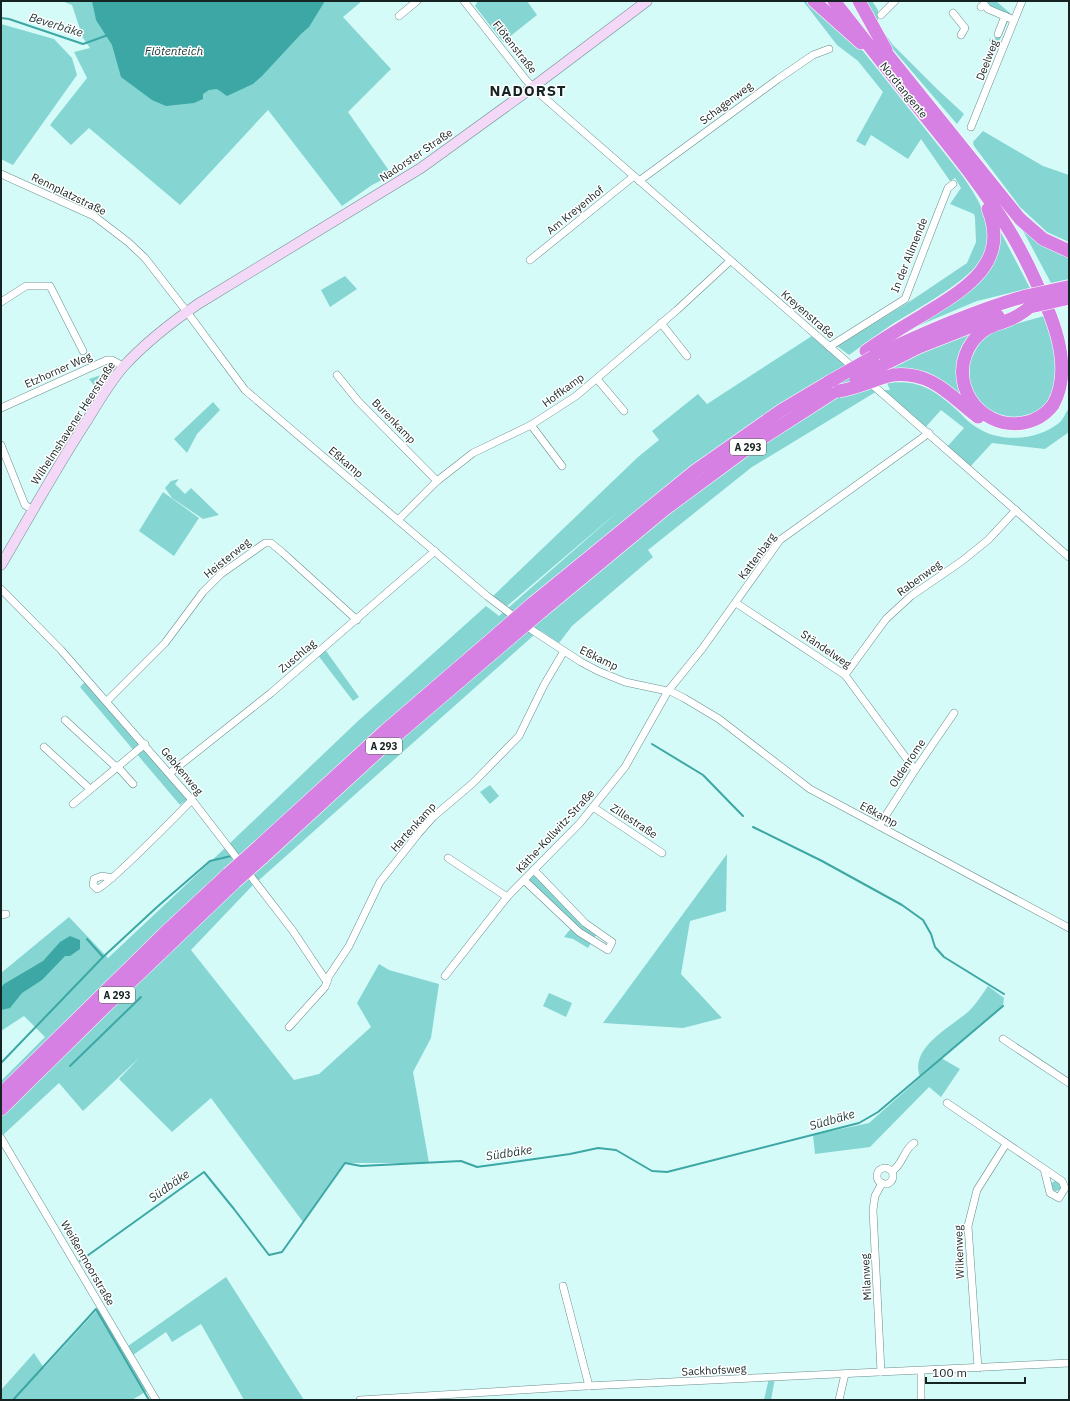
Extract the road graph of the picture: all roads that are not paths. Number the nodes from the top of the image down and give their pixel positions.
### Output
1 (417, 1) edge
2 (464, 1) edge
3 (647, 1) edge
4 (814, 1) edge
5 (834, 1) edge
6 (843, 1) edge
7 (859, 1) edge
8 (895, 1) edge
9 (1022, 1) edge
10 (982, 4) edge
11 (953, 13) dead end
12 (881, 15) dead end
13 (399, 16) dead end
14 (1005, 16) junction
15 (1014, 20) junction
16 (998, 34) dead end
17 (961, 35) dead end
18 (829, 49) dead end
19 (890, 65) junction
20 (533, 87) junction
21 (972, 127) dead end
22 (1, 174) edge
23 (978, 175) junction
24 (636, 179) junction
25 (953, 184) dead end
26 (1069, 252) edge
27 (530, 260) dead end
28 (730, 261) junction
29 (1068, 290) edge
30 (1, 302) edge
31 (1028, 302) junction
32 (187, 312) junction
33 (661, 323) junction
34 (1069, 342) edge
35 (829, 347) junction
36 (83, 350) dead end
37 (687, 356) dead end
38 (874, 358) junction
39 (123, 366) junction
40 (337, 376) dead end
41 (596, 379) junction
42 (833, 386) junction
43 (1069, 392) edge
44 (1, 408) edge
45 (624, 411) dead end
46 (531, 425) junction
47 (929, 434) junction
48 (1, 445) edge
49 (562, 466) dead end
50 (437, 481) junction
51 (33, 510) junction
52 (1016, 510) junction
53 (398, 520) junction
54 (435, 551) junction
55 (1069, 557) edge
56 (1, 565) edge
57 (1, 589) edge
58 (736, 603) junction
59 (537, 608) junction
60 (357, 620) junction
61 (564, 651) junction
62 (845, 674) junction
63 (668, 691) junction
64 (106, 701) junction
65 (954, 713) dead end
66 (65, 720) dead end
67 (145, 744) junction
68 (44, 747) dead end
69 (117, 766) junction
70 (915, 770) junction
71 (170, 773) junction
72 (133, 784) dead end
73 (90, 789) junction
74 (192, 800) junction
75 (73, 804) dead end
76 (593, 807) junction
77 (879, 826) junction
78 (662, 853) dead end
79 (448, 858) dead end
80 (534, 870) junction
81 (112, 878) dead end
82 (232, 878) junction
83 (524, 880) junction
84 (507, 897) junction
85 (1069, 928) edge
86 (445, 976) dead end
87 (327, 982) junction
88 (290, 1027) dead end
89 (1003, 1039) dead end
90 (1069, 1083) edge
91 (1, 1094) edge
92 (947, 1103) dead end
93 (1, 1109) edge
94 (2, 1143) edge
95 (914, 1143) dead end
96 (1006, 1144) junction
97 (1044, 1169) dead end
98 (892, 1171) junction
99 (882, 1183) junction
100 (563, 1286) dead end
101 (1069, 1363) edge
102 (978, 1368) junction
103 (921, 1371) junction
104 (881, 1372) junction
105 (845, 1374) junction
106 (589, 1386) junction
107 (374, 1399) edge
108 (156, 1400) edge
109 (360, 1400) edge
110 (839, 1400) edge
111 (921, 1400) edge

1 - 13 street
2 - 20 street, Flötenstraße
3 - 20 street, Nadorster Straße
4 - 19 highway
5 - 19 highway, Nordtangente
6 - 19 highway, Nordtangente
7 - 19 highway
8 - 12 street
9 - 15 street, Deelweg
10 - 14 street
11 - 17 street
14 - 15 street
14 - 16 street
15 - 21 street, Deelweg
18 - 24 street, Schagenweg
19 - 23 highway, Nordtangente
20 - 24 street, Kreyenstraße
20 - 32 street, Nadorster Straße
22 - 32 street, Rennplatzstraße
23 - 26 highway
23 - 31 highway
23 - 34 highway
23 - 38 highway
24 - 27 street, Am Kreyenhof
24 - 28 street, Kreyenstraße
25 - 35 street, In der Allmende
28 - 33 street, Hoffkamp
28 - 35 street, Kreyenstraße
29 - 31 highway, A 293, bridge
30 - 36 street
31 - 38 highway, A 293
32 - 39 street, Wilhelmshavener Heerstraße
32 - 53 street, Eßkamp
33 - 37 street
33 - 41 street, Hoffkamp
35 - 47 street, Kreyenstraße
38 - 42 highway, A 293, bridge
39 - 44 street, Etzhorner Weg
39 - 51 street, Wilhelmshavener Heerstraße
40 - 50 street, Burenkamp
41 - 45 street
41 - 46 street, Hoffkamp
42 - 43 highway, bridge
42 - 59 highway, A 293
42 - 59 highway, A 293
46 - 49 street
46 - 50 street, Hoffkamp
47 - 52 street, Kreyenstraße
47 - 58 street, Kattenbarg
48 - 51 street
50 - 53 street, Hoffkamp
51 - 56 street, Wilhelmshavener Heerstraße
52 - 55 street, Kreyenstraße
52 - 62 street, Rabenweg
53 - 54 street, Eßkamp
54 - 60 street, Zuschlag
54 - 61 street, Eßkamp
57 - 64 street, Gebkenweg
58 - 62 street, Ständelweg
58 - 63 street, Kattenbarg
59 - 82 highway, A 293, bridge
60 - 64 street, Heisterweg
60 - 71 street, Zuschlag
61 - 63 street, Eßkamp
61 - 87 street, Hartenkamp
62 - 70 street, Ständelweg
63 - 76 street, Käthe-Kollwitz-Straße
63 - 77 street, Eßkamp
64 - 67 street, Gebkenweg
65 - 70 street, Oldenrome
66 - 69 street
67 - 69 street
67 - 71 street, Gebkenweg
68 - 73 street
69 - 72 street
69 - 73 street
70 - 77 street, Oldenrome
71 - 74 street, Gebkenweg
73 - 75 street
74 - 81 street
74 - 87 street, Gebkenweg
76 - 78 street, Zillestraße
76 - 80 street, Käthe-Kollwitz-Straße
77 - 85 street, Eßkamp
79 - 84 street
80 - 83 street, Käthe-Kollwitz-Straße
80 - 83 street
82 - 91 highway, A 293
82 - 93 highway, A 293
83 - 84 street, Käthe-Kollwitz-Straße
84 - 86 street, Käthe-Kollwitz-Straße
87 - 88 street, Hartenkamp
89 - 90 street
92 - 96 street
94 - 108 street, Weißenmoorstraße
95 - 98 street
96 - 97 street
96 - 102 street, Wilkenweg
98 - 99 street
98 - 99 street
99 - 104 street, Milanweg
100 - 106 street
101 - 102 street, Sackhofsweg
102 - 103 street, Sackhofsweg
103 - 104 street, Sackhofsweg
103 - 111 street
104 - 105 street, Sackhofsweg
105 - 106 street, Sackhofsweg
105 - 110 street
106 - 107 street, Sackhofsweg
107 - 109 street, Sackhofsweg

